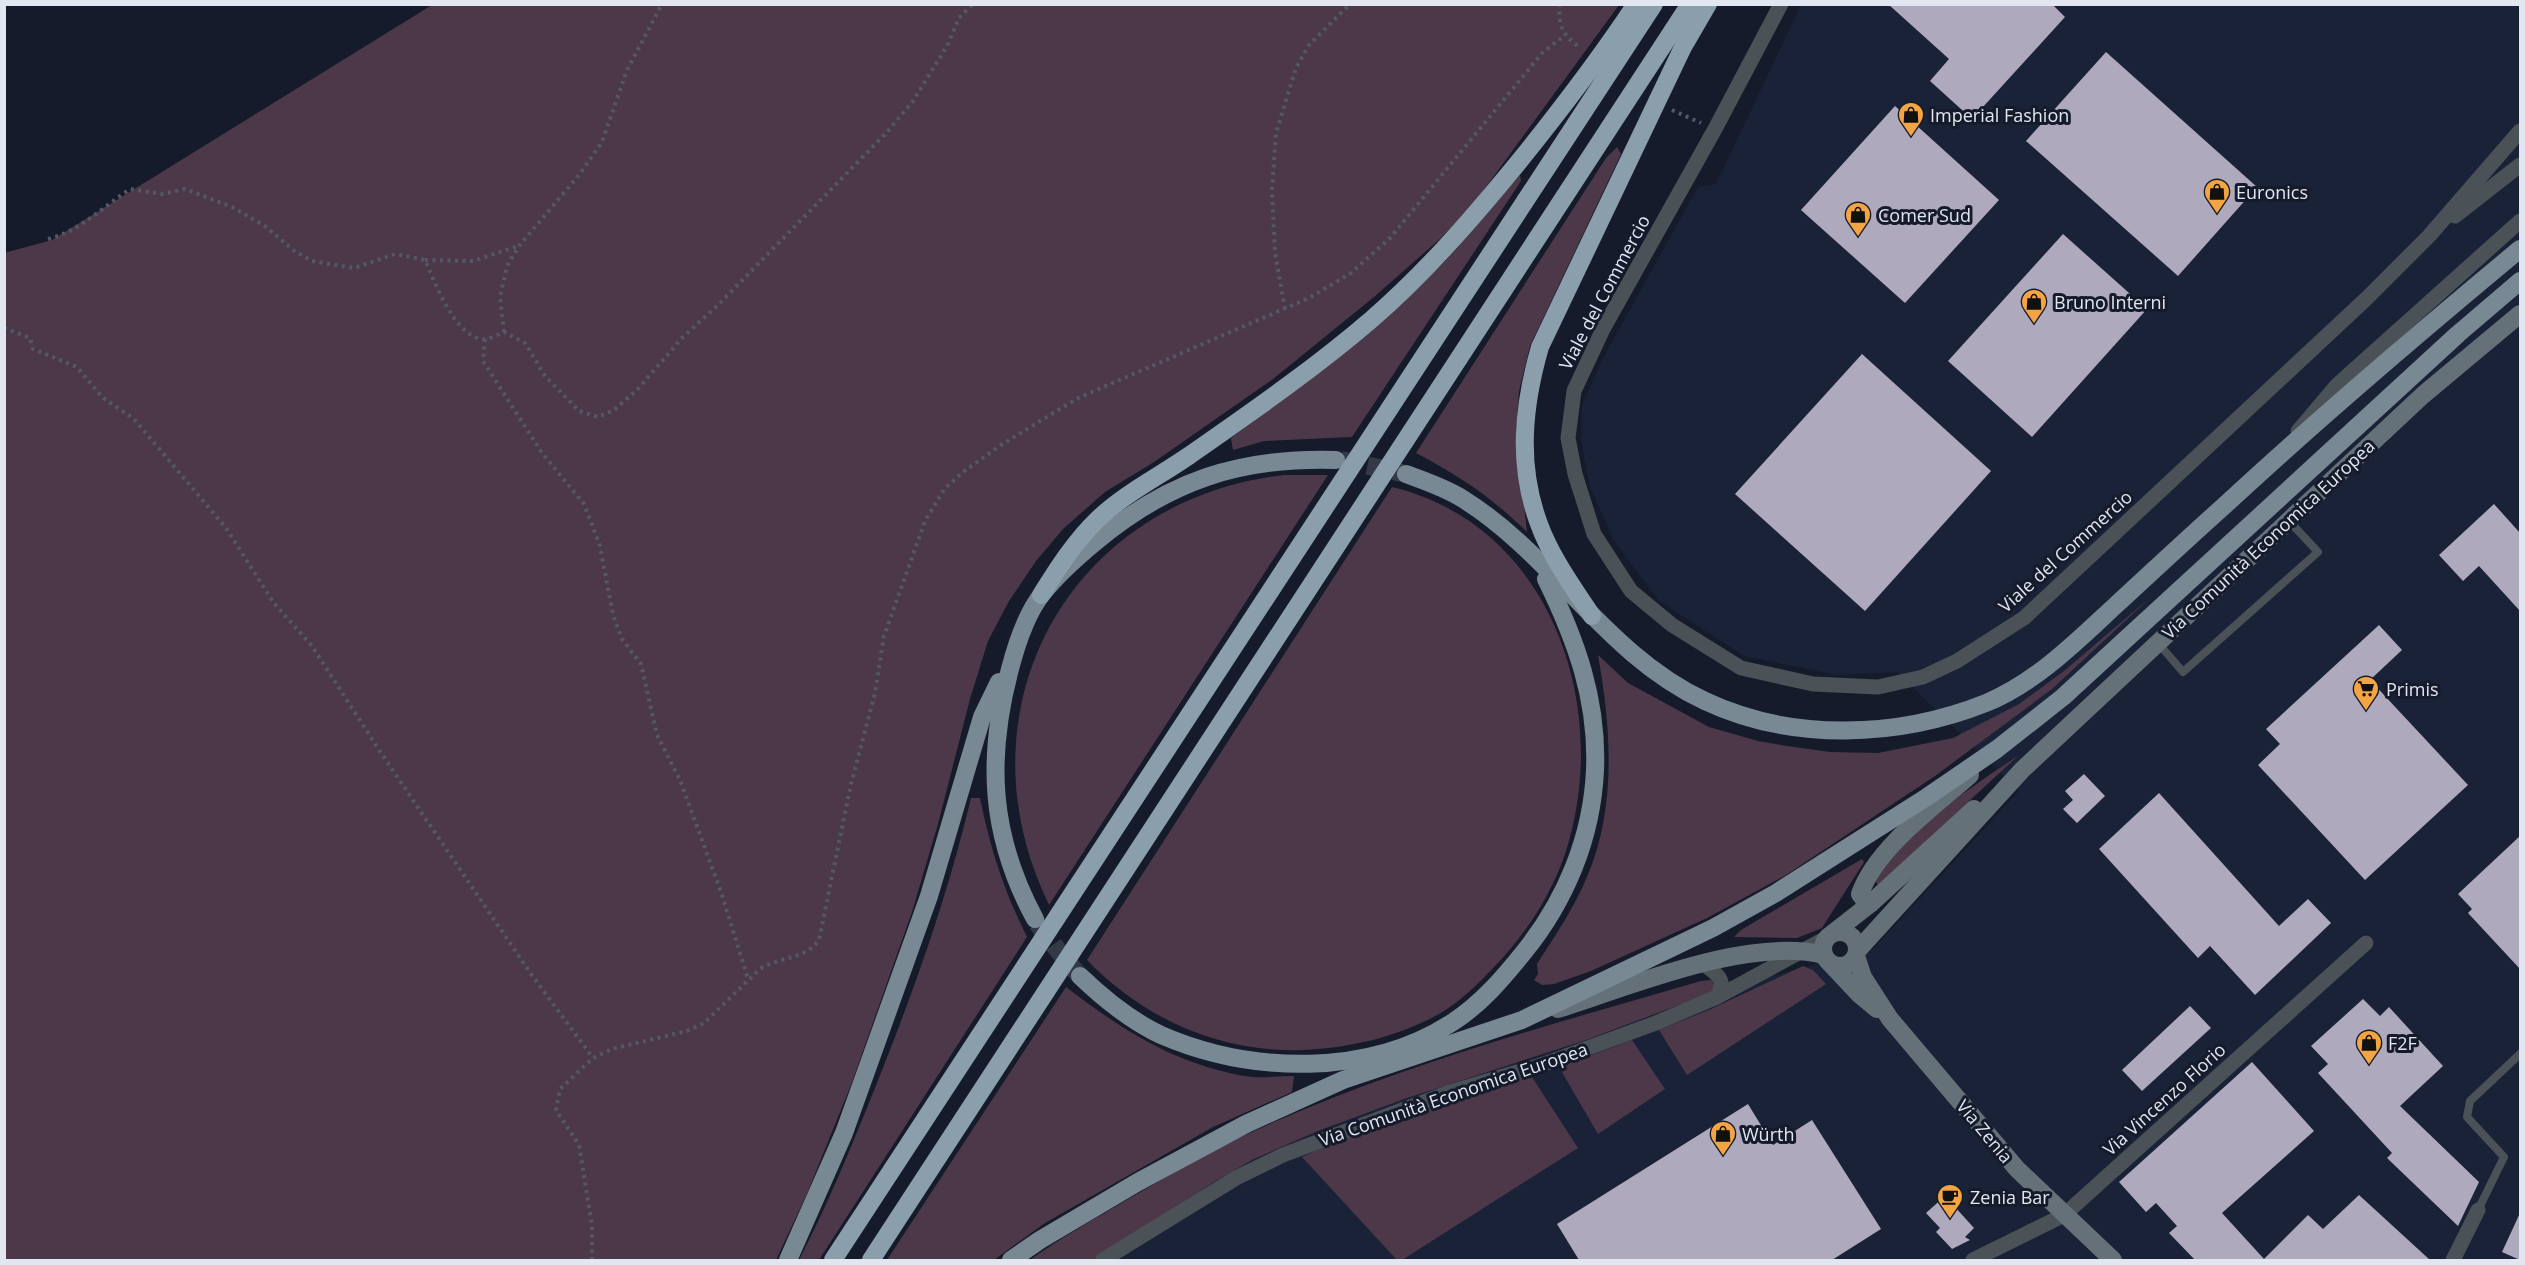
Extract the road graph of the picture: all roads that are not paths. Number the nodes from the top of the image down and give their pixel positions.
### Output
1 (1636, 4) edge
2 (1654, 4) edge
3 (1690, 4) edge
4 (1708, 4) edge
5 (1781, 4) edge
6 (2520, 131) edge
7 (2520, 165) edge
8 (2520, 221) edge
9 (2429, 236) junction
10 (2520, 249) edge
11 (2520, 281) edge
12 (2520, 314) edge
13 (1336, 460) tunnel mouth
14 (2271, 462) junction
15 (1406, 474) tunnel mouth
16 (2288, 520) junction
17 (1539, 564) junction
18 (1041, 595) junction
19 (1592, 616) junction
20 (1017, 645) junction
21 (2160, 646) junction
22 (1997, 750) junction
23 (2022, 770) junction
24 (1862, 904) junction
25 (1035, 919) tunnel mouth
26 (2366, 943) dead end
27 (1828, 947) junction
28 (1856, 949) junction
29 (1806, 951) junction
30 (1702, 963) junction
31 (1080, 976) tunnel mouth
32 (1717, 997) junction
33 (1522, 1020) junction
34 (1890, 1020) junction
35 (1486, 1032) junction
36 (1423, 1038) junction
37 (1389, 1052) junction
38 (2520, 1054) edge
39 (1343, 1080) junction
40 (2478, 1210) joint
41 (2064, 1215) junction
42 (788, 1260) edge
43 (833, 1260) edge
44 (871, 1260) edge
45 (1011, 1260) edge
46 (1103, 1260) edge
47 (1973, 1260) edge
48 (2113, 1260) edge
49 (2453, 1260) edge

1 - 18 highway
2 - 43 highway
3 - 44 highway
4 - 19 highway
5 - 9 street, Viale del Commercio
6 - 9 street
7 - 9 street
8 - 14 street
10 - 14 main road
11 - 22 main road
12 - 16 street, Via Comunità Economica Europea
13 - 18 main road
14 - 19 main road
15 - 17 main road
16 - 21 street, Via Comunità Economica Europea
16 - 21 lane
17 - 19 main road
17 - 36 main road
18 - 20 main road
20 - 25 main road
20 - 42 main road
21 - 23 street, Via Comunità Economica Europea
22 - 24 street
22 - 33 main road
23 - 24 street
23 - 28 street
24 - 27 street
24 - 28 street
26 - 41 street, Via Vincenzo Florio
27 - 28 street
27 - 28 street
27 - 29 street
27 - 34 street
28 - 34 street
29 - 30 street
29 - 32 street, Via Comunità Economica Europea
30 - 32 street
30 - 33 street
31 - 37 main road
32 - 46 street, Via Comunità Economica Europea
33 - 35 main road
34 - 41 street, Via Zenia
35 - 36 main road
35 - 39 main road
36 - 37 main road
37 - 39 main road
38 - 40 lane
39 - 45 main road
40 - 49 street
41 - 47 street, Via Vincenzo Florio
41 - 48 street, Via Zenia

